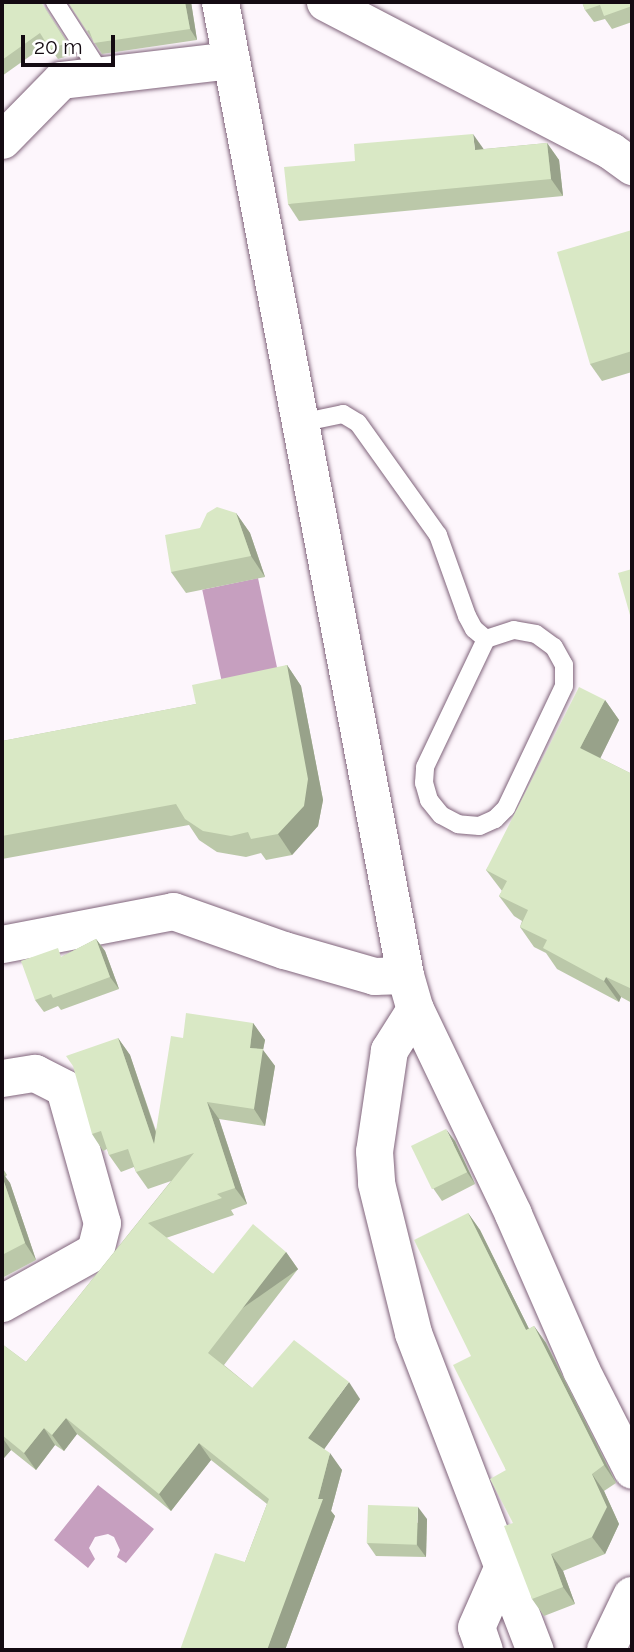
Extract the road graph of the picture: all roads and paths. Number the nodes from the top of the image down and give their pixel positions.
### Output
1 (55, 2) edge
2 (220, 2) edge
3 (325, 2) edge
4 (231, 60) junction
5 (102, 74) junction
6 (2, 140) edge
7 (632, 166) edge
8 (300, 423) junction
9 (486, 639) junction
10 (2, 944) edge
11 (410, 992) junction
12 (2, 1078) edge
13 (2, 1303) edge
14 (632, 1470) edge
15 (502, 1568) junction
16 (632, 1596) edge
17 (484, 1650) edge
18 (535, 1650) edge
19 (606, 1650) edge

1 - 5 lane
2 - 4 street
3 - 7 street
4 - 5 street
4 - 8 street
5 - 6 street
8 - 9 lane
8 - 11 street
9 - 9 lane
10 - 11 street
11 - 14 street
11 - 15 street
12 - 13 street
15 - 17 street
15 - 18 street
16 - 19 highway

